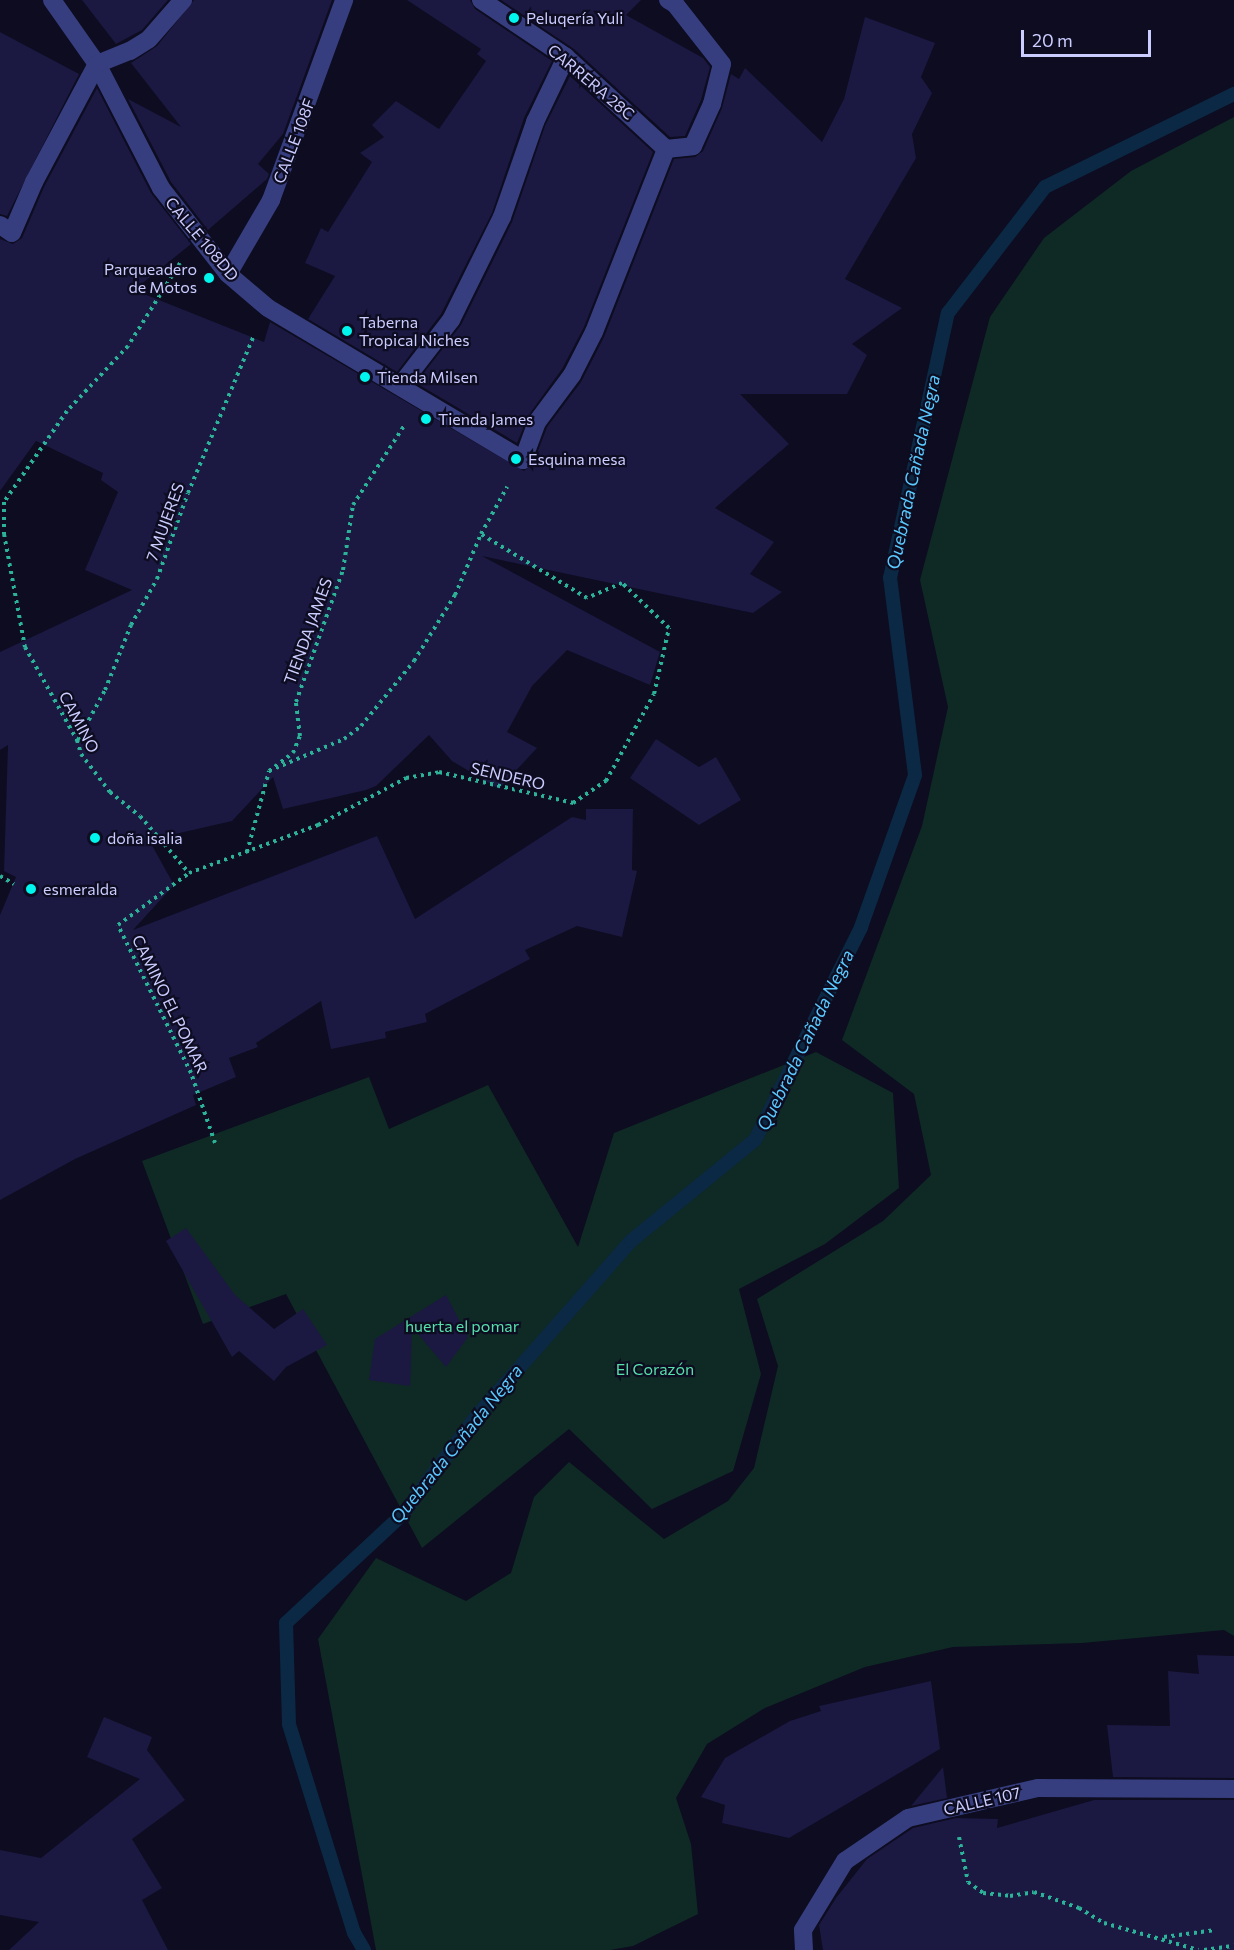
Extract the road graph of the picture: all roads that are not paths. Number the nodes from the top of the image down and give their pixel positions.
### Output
1 (52, 0) edge
2 (183, 0) edge
3 (344, 0) edge
4 (481, 0) edge
5 (668, 0) edge
6 (566, 57) junction
7 (97, 64) junction
8 (666, 148) junction
9 (0, 225) edge
10 (228, 274) junction
11 (400, 386) junction
12 (1234, 1789) edge
13 (804, 1950) edge

1 - 7 street, CALLE 108DD
2 - 7 street
3 - 10 street, CALLE 108F
4 - 6 street, CARRERA 28C
5 - 8 street
6 - 8 street, CARRERA 28C
6 - 11 street
7 - 9 street
7 - 10 street, CALLE 108DD
8 - 11 street, CALLE 108DD
10 - 11 street, CALLE 108DD
12 - 13 street, CALLE 107

